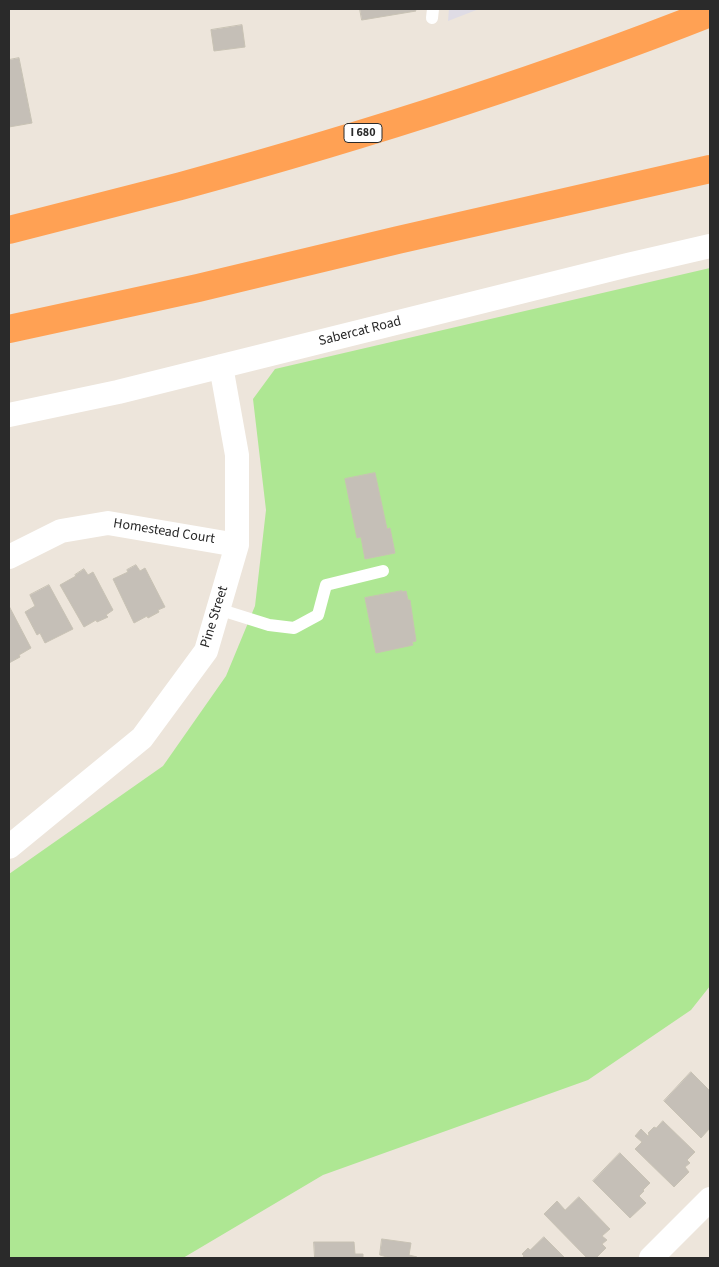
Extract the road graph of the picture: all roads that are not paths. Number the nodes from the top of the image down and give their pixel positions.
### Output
1 (710, 13) edge
2 (710, 168) edge
3 (9, 230) edge
4 (710, 246) edge
5 (9, 329) edge
6 (221, 366) junction
7 (9, 415) edge
8 (237, 545) junction
9 (9, 557) edge
10 (383, 570) dead end
11 (218, 608) junction
12 (9, 847) edge
13 (710, 1200) edge
14 (651, 1258) edge

1 - 3 highway, I 680
2 - 5 highway
4 - 6 street, Sabercat Road
6 - 7 street, Sabercat Road
6 - 8 street, Pine Street
8 - 9 street, Homestead Court
8 - 11 street, Pine Street
10 - 11 lane
11 - 12 street, Pine Street
13 - 14 street

